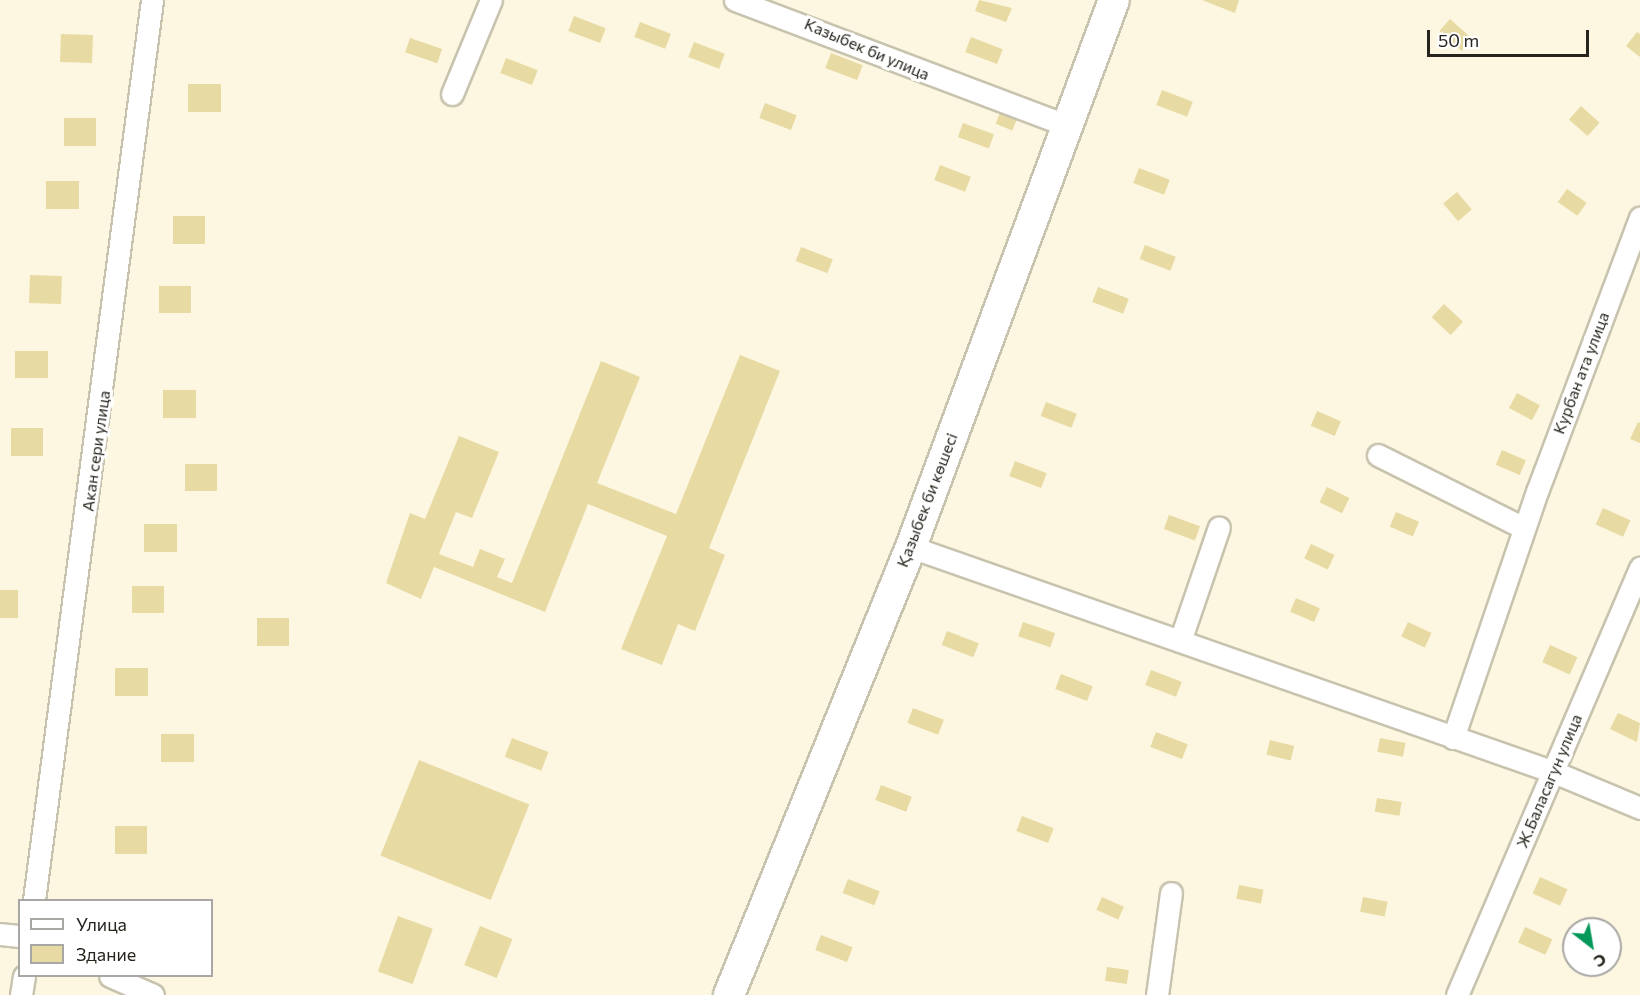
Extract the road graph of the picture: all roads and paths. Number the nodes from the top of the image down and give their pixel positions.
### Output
1 (152, 0) edge
2 (490, 0) edge
3 (735, 0) edge
4 (1114, 0) edge
5 (452, 94) dead end
6 (1065, 125) junction
7 (1640, 218) edge
8 (1378, 455) dead end
9 (1219, 527) dead end
10 (1524, 528) junction
11 (911, 547) junction
12 (1640, 567) edge
13 (1180, 641) junction
14 (1453, 738) junction
15 (1554, 772) junction
16 (1640, 808) edge
17 (1171, 893) dead end
18 (34, 899) edge
19 (0, 934) edge
20 (18, 936) edge
21 (24, 977) edge
22 (115, 977) edge
23 (21, 995) edge
24 (153, 995) edge
25 (729, 995) edge
26 (1156, 995) edge
27 (1457, 995) edge

1 - 18 street, Акан сери улица
2 - 5 street
3 - 6 street, Казыбек би улица
4 - 6 main road, Қазыбек би көшесі
6 - 11 main road, Қазыбек би көшесі
7 - 10 street, Курбан ата улица
8 - 10 street
9 - 13 street
10 - 14 street, Курбан ата улица
11 - 13 street
11 - 25 main road, Қазыбек би көшесі
12 - 15 street, Ж.Баласагун улица
13 - 14 street
14 - 15 street
15 - 16 street
15 - 27 street, Ж.Баласагун улица
17 - 26 street
19 - 20 street
21 - 23 street
22 - 24 street

